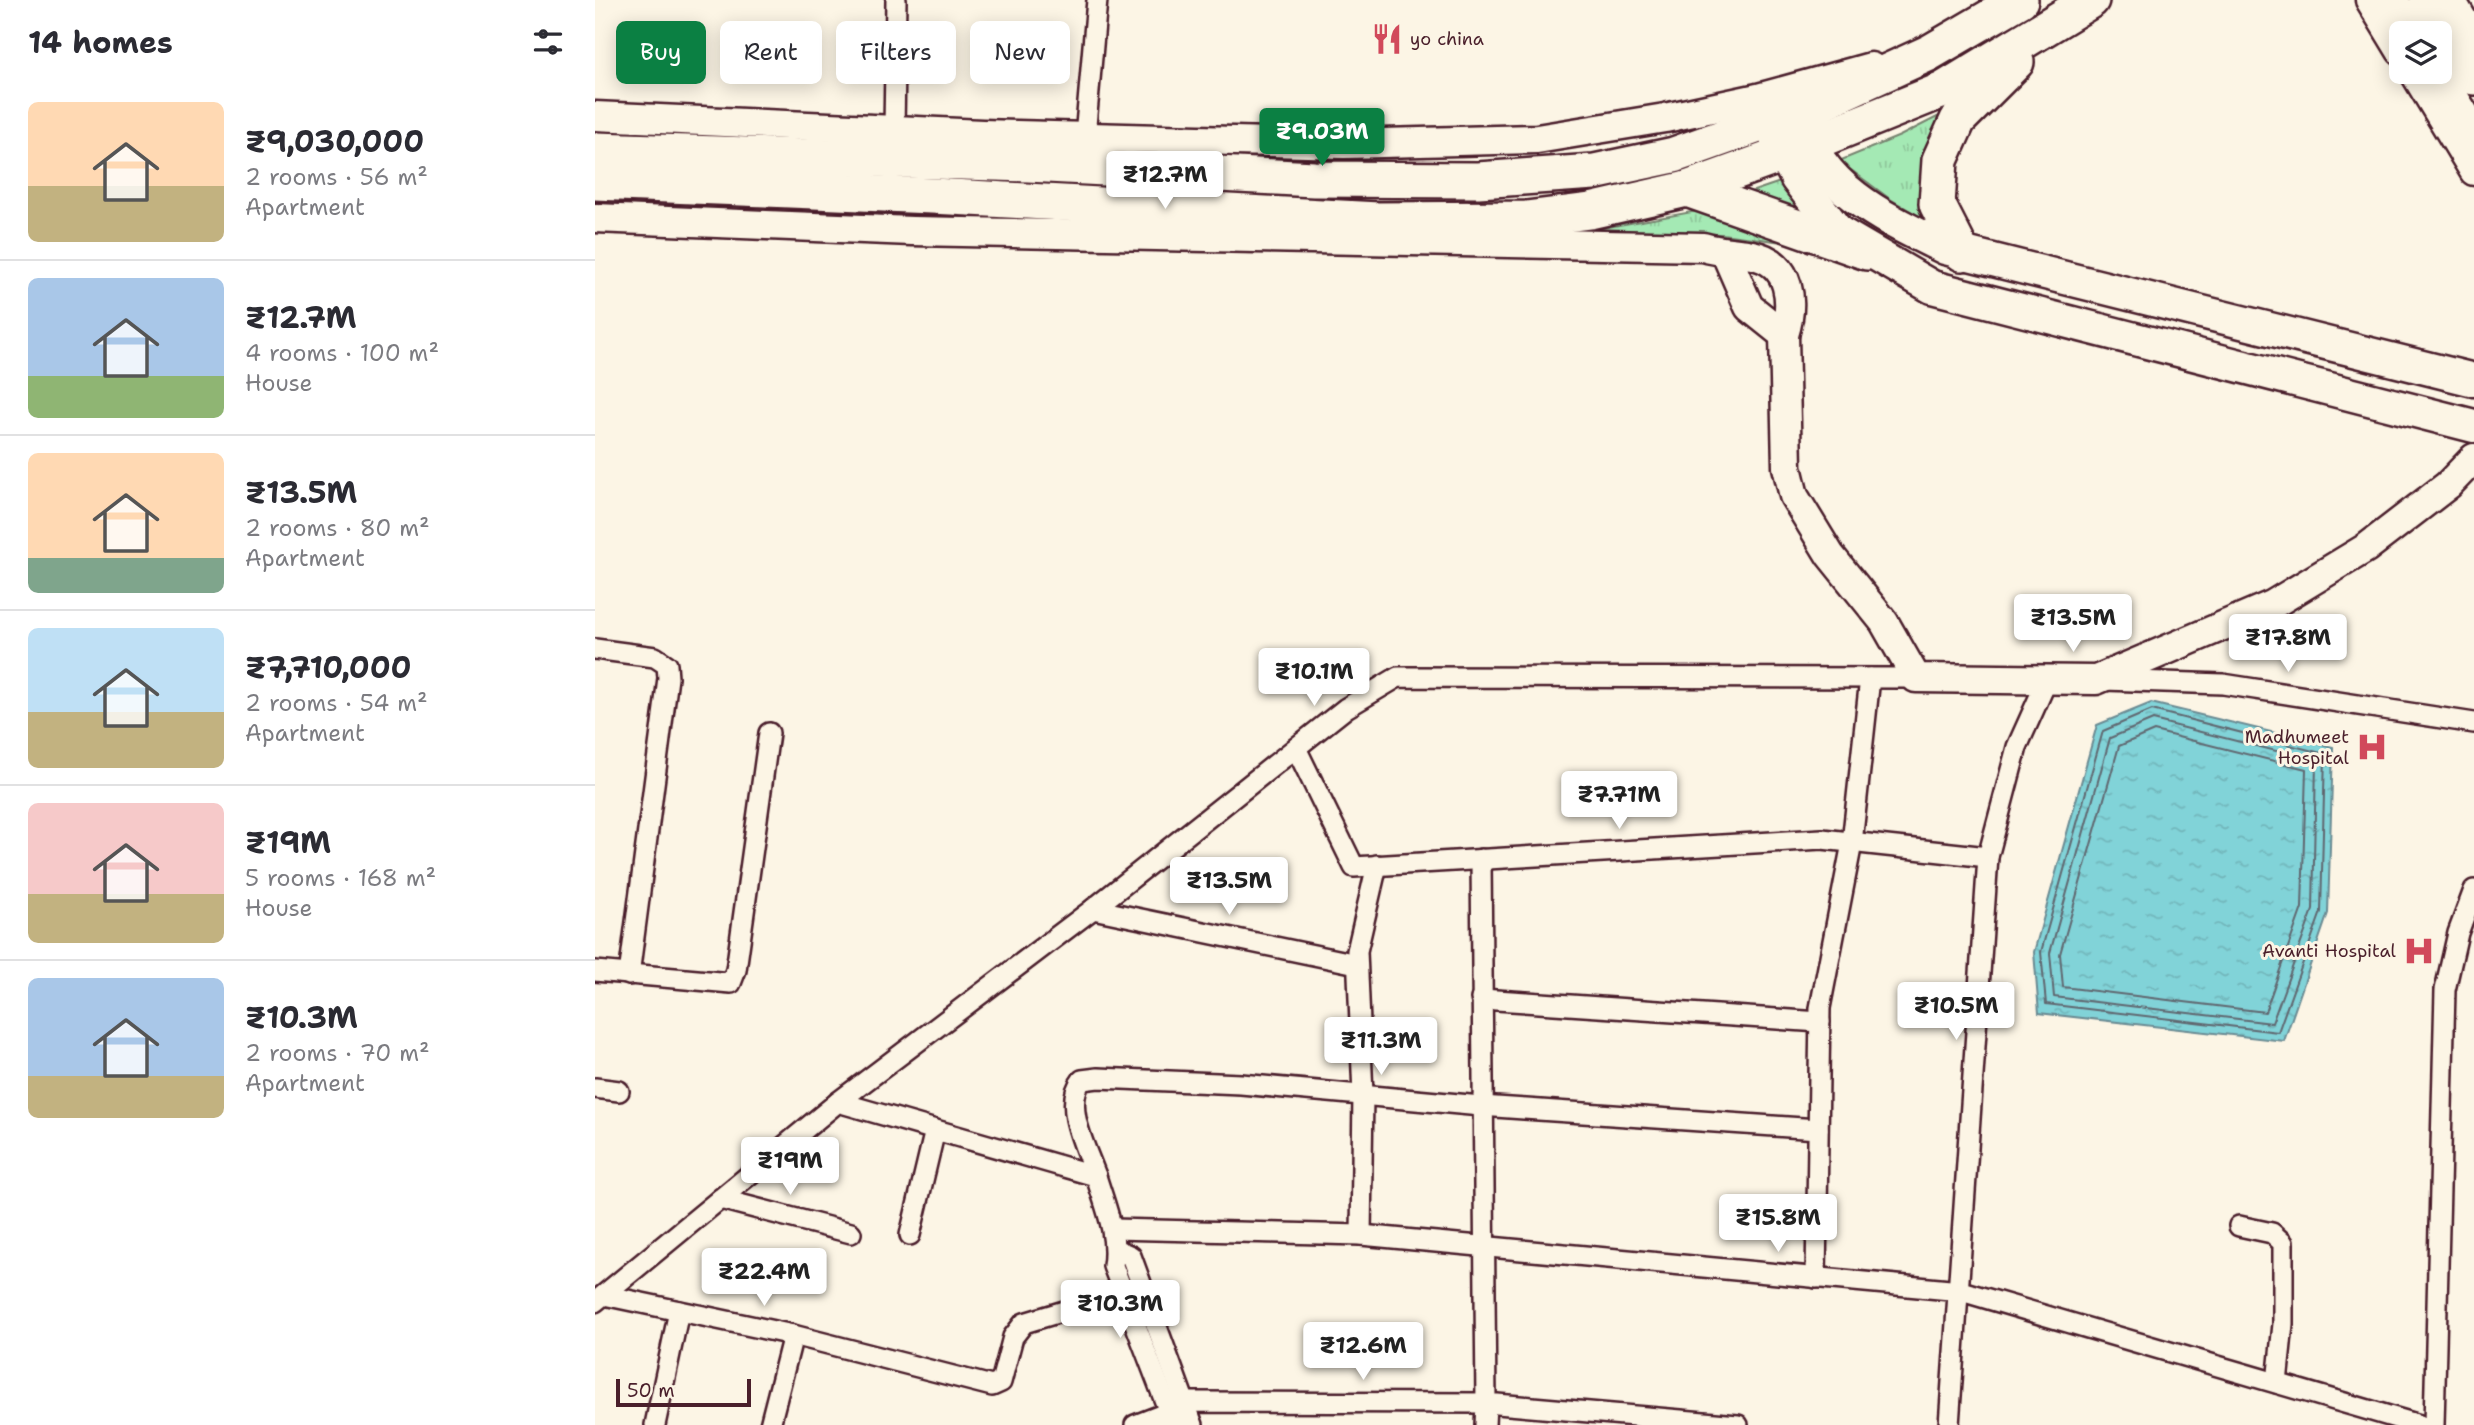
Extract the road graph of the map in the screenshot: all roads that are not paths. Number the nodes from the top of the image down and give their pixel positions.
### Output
1 (896, 0) edge
2 (1097, 0) edge
3 (2018, 0) edge
4 (2370, 0) edge
5 (2389, 0) edge
6 (2427, 0) edge
7 (2451, 0) edge
8 (2079, 7) edge
9 (2402, 21) edge
10 (2389, 31) edge
11 (2474, 39) edge
12 (2474, 77) edge
13 (2421, 84) edge
14 (2442, 84) edge
15 (595, 116) edge
16 (1783, 116) junction
17 (894, 130) junction
18 (2474, 136) edge
19 (1085, 137) junction
20 (1796, 149) junction
21 (595, 150) edge
22 (2474, 171) edge
23 (595, 182) edge
24 (1687, 189) junction
25 (595, 218) edge
26 (1867, 252) junction
27 (1962, 253) junction
28 (1726, 254) junction
29 (1784, 335) junction
30 (2306, 338) junction
31 (2474, 380) edge
32 (2297, 381) junction
33 (2474, 426) edge
34 (2474, 458) edge
35 (595, 649) edge
36 (1870, 678) junction
37 (1916, 678) junction
38 (2048, 678) junction
39 (2096, 680) junction
40 (2474, 723) edge
41 (769, 733) dead end
42 (1296, 748) junction
43 (1852, 843) junction
44 (1988, 857) junction
45 (1481, 859) junction
46 (1377, 865) junction
47 (2474, 890) edge
48 (1093, 909) junction
49 (2466, 933) edge
50 (1357, 964) junction
51 (595, 971) edge
52 (629, 975) junction
53 (1481, 999) junction
54 (1819, 1022) junction
55 (595, 1088) edge
56 (619, 1091) dead end
57 (1363, 1095) junction
58 (838, 1102) junction
59 (1481, 1107) junction
60 (1818, 1129) junction
61 (935, 1130) junction
62 (1096, 1176) junction
63 (720, 1199) junction
64 (2239, 1226) dead end
65 (1113, 1229) junction
66 (851, 1233) dead end
67 (909, 1234) dead end
68 (1361, 1235) junction
69 (1485, 1247) junction
70 (1115, 1249) junction
71 (1816, 1278) junction
72 (1961, 1291) junction
73 (1124, 1293) junction
74 (599, 1298) edge
75 (678, 1311) junction
76 (793, 1335) junction
77 (2277, 1382) junction
78 (1486, 1403) junction
79 (1176, 1413) edge
80 (655, 1425) edge
81 (770, 1425) edge
82 (1135, 1425) edge
83 (1193, 1425) edge
84 (1486, 1425) edge
85 (1738, 1425) edge
86 (1949, 1425) edge
87 (2420, 1425) edge
88 (2434, 1425) edge

1 - 17 street
2 - 19 street
3 - 16 highway
3 - 19 street
4 - 10 street
5 - 9 highway
6 - 12 highway
7 - 11 street
8 - 20 highway
8 - 27 highway
13 - 22 street
14 - 18 highway
15 - 17 street
16 - 20 main road
16 - 21 highway
17 - 19 street
20 - 24 highway
20 - 26 main road
20 - 27 main road
23 - 24 highway
24 - 26 highway
25 - 28 street
26 - 32 main road
27 - 30 main road
28 - 29 street
28 - 29 street
29 - 37 street
30 - 31 main road
30 - 32 main road
32 - 33 main road
34 - 39 street
35 - 52 street
36 - 37 street
36 - 42 street
36 - 43 street
37 - 38 street
38 - 39 street
38 - 44 street
39 - 40 street
41 - 52 street
42 - 46 street
42 - 48 street
43 - 44 street
43 - 45 street
43 - 54 street
44 - 72 street
45 - 46 street
45 - 53 street
46 - 50 street
47 - 49 street
48 - 50 street
48 - 58 street
49 - 88 street
50 - 57 street
51 - 52 street
53 - 54 street
53 - 59 street
54 - 60 street
55 - 56 street
57 - 59 street
57 - 62 street
57 - 68 street
58 - 61 street
58 - 63 street
59 - 60 street
59 - 69 street
60 - 71 street
61 - 62 street
61 - 67 street
62 - 65 street
63 - 66 street
63 - 74 street
64 - 77 street
65 - 68 street
65 - 70 street
68 - 69 street
69 - 71 street
69 - 78 street
70 - 73 street
70 - 79 street
71 - 72 street
72 - 77 street
72 - 86 street
73 - 76 street
73 - 79 street
74 - 75 street
75 - 76 street
75 - 80 street
76 - 81 street
77 - 87 street
78 - 79 street
78 - 84 street
78 - 85 street
79 - 82 street
79 - 83 street

